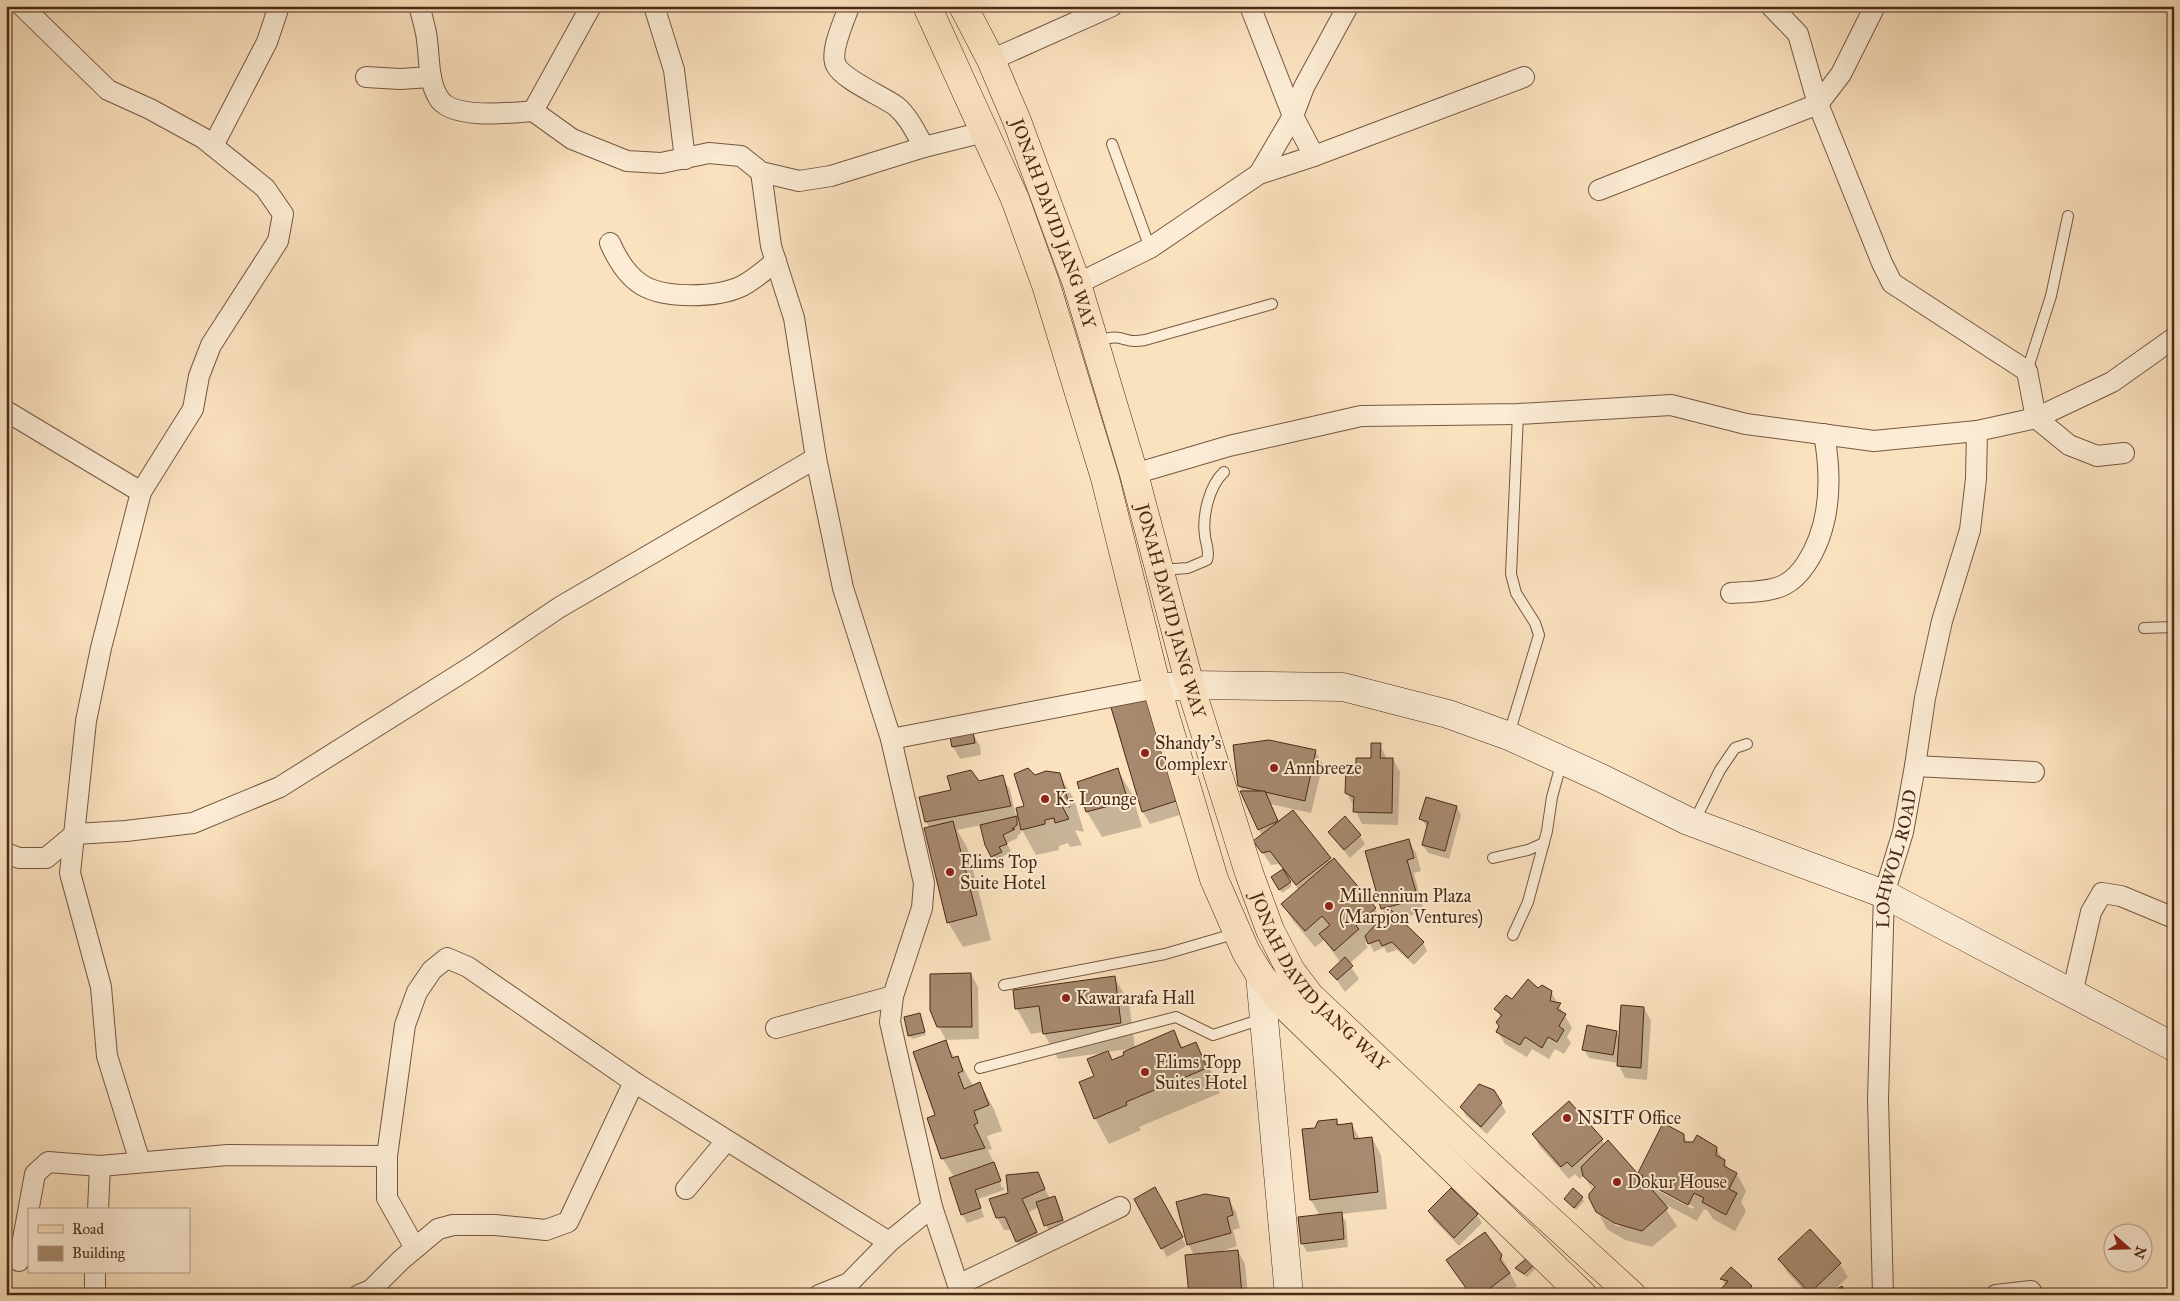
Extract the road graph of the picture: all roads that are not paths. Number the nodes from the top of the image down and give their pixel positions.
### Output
1 (22, 6) edge
2 (279, 6) edge
3 (420, 6) edge
4 (591, 6) edge
5 (654, 6) edge
6 (849, 6) edge
7 (927, 6) edge
8 (963, 6) edge
9 (1112, 6) edge
10 (1250, 6) edge
11 (1348, 6) edge
12 (1771, 6) edge
13 (1875, 6) edge
14 (990, 60) junction
15 (431, 76) junction
16 (366, 77) dead end
17 (1524, 77) dead end
18 (1818, 104) junction
19 (534, 111) junction
20 (1293, 116) junction
21 (984, 132) junction
22 (1112, 144) dead end
23 (213, 146) junction
24 (924, 147) junction
25 (1314, 156) junction
26 (685, 159) junction
27 (761, 172) junction
28 (1259, 174) junction
29 (1599, 190) dead end
30 (2068, 216) dead end
31 (610, 243) dead end
32 (1150, 248) junction
33 (776, 261) junction
34 (1077, 284) junction
35 (1272, 304) dead end
36 (2174, 338) edge
37 (1095, 342) junction
38 (2027, 371) junction
39 (6, 411) edge
40 (1518, 414) junction
41 (2036, 418) junction
42 (1977, 431) junction
43 (1824, 434) junction
44 (2124, 453) dead end
45 (816, 458) junction
46 (1224, 472) dead end
47 (1134, 474) junction
48 (141, 492) junction
49 (1160, 570) junction
50 (1731, 593) dead end
51 (2174, 627) edge
52 (2144, 628) dead end
53 (1190, 685) junction
54 (1157, 688) junction
55 (1509, 736) junction
56 (891, 739) junction
57 (1747, 744) dead end
58 (1562, 760) junction
59 (1915, 766) junction
60 (2034, 772) dead end
61 (1694, 822) junction
62 (75, 834) junction
63 (1544, 843) junction
64 (6, 853) edge
65 (1493, 858) dead end
66 (1884, 894) junction
67 (2174, 918) edge
68 (1238, 933) junction
69 (1513, 935) dead end
70 (1260, 975) junction
71 (1004, 985) dead end
72 (2072, 994) junction
73 (893, 996) junction
74 (1265, 1018) junction
75 (776, 1028) dead end
76 (2174, 1047) edge
77 (980, 1068) dead end
78 (634, 1082) junction
79 (726, 1141) junction
80 (387, 1156) junction
81 (140, 1162) junction
82 (100, 1166) junction
83 (686, 1189) dead end
84 (932, 1207) junction
85 (1120, 1207) dead end
86 (28, 1208) edge
87 (98, 1208) edge
88 (28, 1209) edge
89 (889, 1242) junction
90 (415, 1248) junction
91 (19, 1261) dead end
92 (95, 1274) edge
93 (959, 1290) edge
94 (2031, 1291) dead end
95 (95, 1295) edge
96 (359, 1295) edge
97 (819, 1295) edge
98 (1289, 1295) edge
99 (1583, 1295) edge
100 (1632, 1295) edge
101 (1882, 1295) edge
102 (1996, 1295) edge

1 - 23 street
2 - 23 street
3 - 15 street
4 - 19 street
5 - 26 street
6 - 24 street
7 - 21 main road
8 - 14 main road, JONAH DAVID JANG WAY
9 - 14 street
10 - 20 street
11 - 20 street
12 - 18 street
13 - 18 street
14 - 34 main road, JONAH DAVID JANG WAY
15 - 16 street
15 - 19 street
17 - 25 street
18 - 29 street
18 - 38 street
19 - 26 street
20 - 25 street
20 - 28 street
21 - 24 street
21 - 54 main road
22 - 32 lane
23 - 48 street
24 - 27 street
25 - 28 street
26 - 27 street
27 - 33 street
28 - 32 street
30 - 38 lane
31 - 33 street
32 - 34 street
33 - 45 street
34 - 37 main road, JONAH DAVID JANG WAY
35 - 37 lane
36 - 41 street
37 - 47 main road, JONAH DAVID JANG WAY
38 - 41 street
39 - 48 street
40 - 43 street
40 - 47 street
40 - 55 lane
41 - 42 street
41 - 44 street
42 - 43 street
42 - 59 street, LOHWOL ROAD
43 - 50 street
45 - 56 street
45 - 62 street
46 - 49 lane
47 - 49 main road, JONAH DAVID JANG WAY
48 - 62 street
49 - 53 main road, JONAH DAVID JANG WAY
51 - 52 lane
53 - 54 street
53 - 55 street
53 - 100 main road, JONAH DAVID JANG WAY
54 - 56 street
54 - 68 main road
55 - 58 street
56 - 73 street
57 - 61 lane
58 - 61 street
58 - 63 lane
59 - 60 street
59 - 66 street, LOHWOL ROAD
61 - 66 street
62 - 64 street
62 - 81 street
63 - 65 lane
63 - 69 lane
66 - 72 street
66 - 101 street, LOHWOL ROAD
67 - 72 street
68 - 70 main road
68 - 71 lane
70 - 74 street
70 - 99 main road
72 - 76 street
73 - 75 street
73 - 84 street
74 - 77 lane
74 - 98 street
78 - 79 street
78 - 80 street
78 - 90 street
79 - 83 street
79 - 89 street
80 - 81 street
80 - 90 street
81 - 82 street
82 - 86 street
82 - 87 street
84 - 89 street
84 - 93 street
85 - 93 street
88 - 91 street
89 - 97 street
90 - 96 street
92 - 95 street
94 - 102 street

